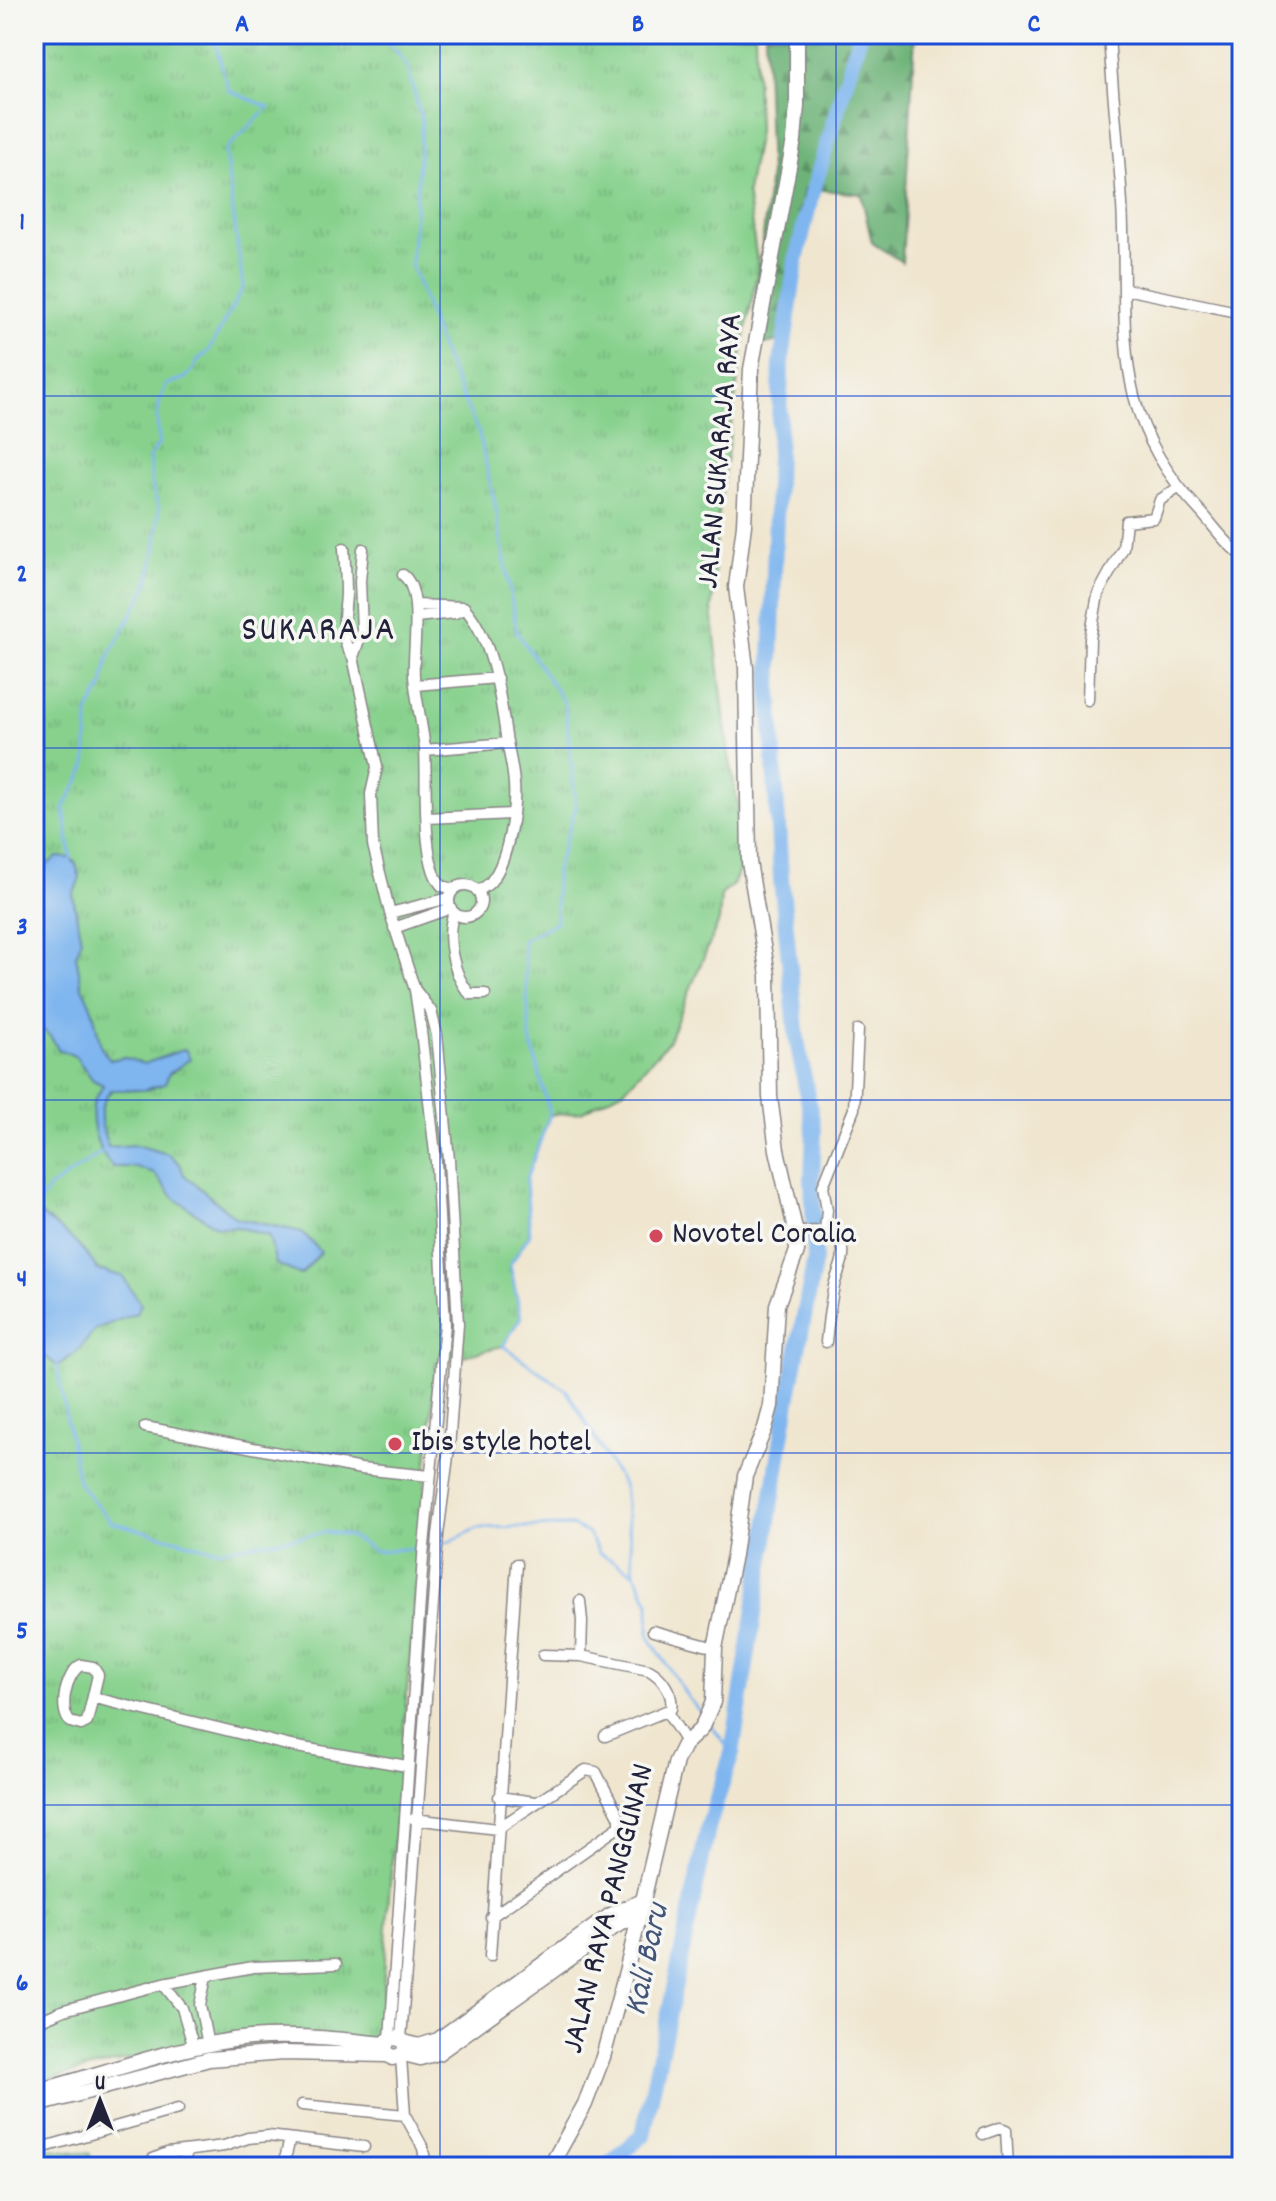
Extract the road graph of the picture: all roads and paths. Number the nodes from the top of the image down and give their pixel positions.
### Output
1 (797, 34) edge
2 (1109, 34) edge
3 (1125, 289) junction
4 (1242, 313) edge
5 (1178, 488) junction
6 (344, 548) dead end
7 (363, 549) dead end
8 (1242, 555) edge
9 (403, 575) dead end
10 (416, 605) junction
11 (465, 608) junction
12 (416, 617) junction
13 (353, 657) junction
14 (497, 678) junction
15 (415, 685) junction
16 (1088, 700) dead end
17 (507, 743) junction
18 (425, 750) junction
19 (512, 814) junction
20 (427, 818) junction
21 (478, 891) junction
22 (452, 902) junction
23 (390, 913) junction
24 (394, 928) junction
25 (415, 990) junction
26 (485, 994) dead end
27 (858, 1030) dead end
28 (822, 1231) junction
29 (800, 1232) junction
30 (445, 1324) junction
31 (458, 1324) junction
32 (826, 1342) dead end
33 (145, 1427) dead end
34 (435, 1432) junction
35 (450, 1433) junction
36 (430, 1476) junction
37 (517, 1564) dead end
38 (580, 1601) dead end
39 (653, 1631) dead end
40 (715, 1648) junction
41 (543, 1655) dead end
42 (581, 1656) junction
43 (95, 1698) junction
44 (667, 1712) junction
45 (605, 1736) dead end
46 (686, 1742) junction
47 (407, 1766) junction
48 (499, 1797) junction
49 (535, 1802) junction
50 (405, 1818) junction
51 (417, 1819) junction
52 (497, 1829) junction
53 (641, 1908) junction
54 (491, 1917) junction
55 (490, 1956) dead end
56 (336, 1964) dead end
57 (206, 1977) junction
58 (163, 1984) junction
59 (200, 1997) junction
60 (178, 2001) junction
61 (34, 2023) edge
62 (201, 2046) junction
63 (396, 2047) junction
64 (34, 2092) edge
65 (302, 2105) dead end
66 (34, 2106) edge
67 (178, 2109) dead end
68 (405, 2115) junction
69 (983, 2134) dead end
70 (290, 2139) junction
71 (364, 2147) dead end
72 (34, 2150) edge
73 (186, 2152) junction
74 (147, 2167) edge
75 (185, 2167) edge
76 (283, 2167) edge
77 (426, 2167) edge
78 (550, 2167) edge
79 (1008, 2167) edge

1 - 29 street, JALAN SUKARAJA RAYA
2 - 3 street
3 - 4 street
3 - 5 street
5 - 8 street
5 - 16 street
6 - 13 street
7 - 13 street
9 - 10 street
10 - 11 street
10 - 12 street
11 - 12 street
11 - 14 street
12 - 15 street
13 - 23 street
14 - 15 street
14 - 17 street
15 - 18 street
17 - 18 street
17 - 19 street
18 - 20 street
19 - 20 street
19 - 21 street
20 - 22 street
21 - 22 street
21 - 22 street
22 - 23 street
22 - 24 street
22 - 26 street
23 - 24 street
24 - 25 street
25 - 30 street
25 - 31 street
27 - 28 street
28 - 29 street
28 - 32 street
29 - 40 street, JALAN RAYA PANGGUNAN
30 - 31 street
30 - 34 street
31 - 35 street
33 - 36 street
34 - 35 street
34 - 36 street
35 - 51 street
36 - 47 street
37 - 48 street
38 - 42 street
39 - 40 street
40 - 46 street, JALAN RAYA PANGGUNAN
41 - 42 street
42 - 44 street
43 - 43 street
43 - 47 street
44 - 45 street
44 - 46 street
46 - 53 street, JALAN RAYA PANGGUNAN
47 - 50 street
48 - 49 street
48 - 52 street
49 - 52 street
49 - 54 street
50 - 51 street
50 - 63 street
51 - 52 street
51 - 63 street
52 - 54 street
53 - 63 street
53 - 78 street, JALAN RAYA PANGGUNAN
54 - 55 street
56 - 57 street
57 - 58 street
57 - 59 street
58 - 60 street
58 - 61 street
59 - 60 street
59 - 62 street
60 - 62 street
62 - 63 street
62 - 64 street
63 - 66 street
63 - 68 street
65 - 68 street
67 - 72 street
68 - 77 street
69 - 79 street
70 - 71 street
70 - 73 street
70 - 76 street
73 - 74 street
73 - 75 street

